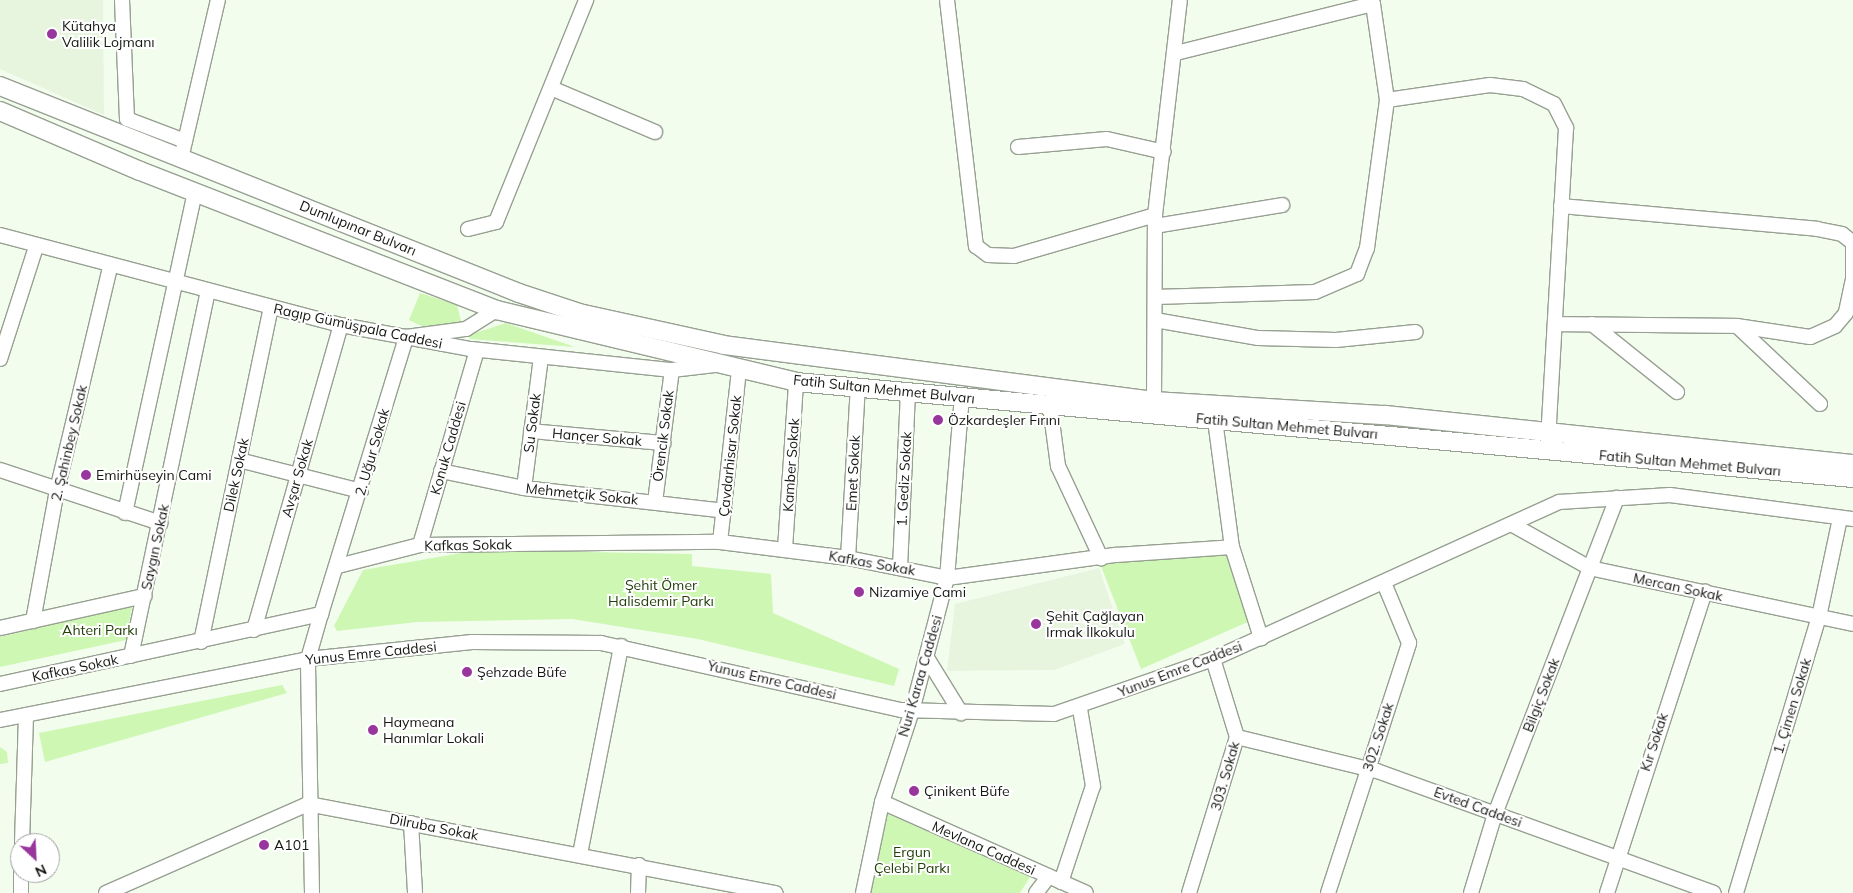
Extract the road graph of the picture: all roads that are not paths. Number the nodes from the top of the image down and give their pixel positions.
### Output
1 (122, 0) edge
2 (218, 0) edge
3 (586, 0) edge
4 (946, 0) edge
5 (1180, 0) edge
6 (1176, 53) junction
7 (0, 86) edge
8 (551, 88) junction
9 (1388, 100) junction
10 (0, 111) edge
11 (656, 132) dead end
12 (1018, 147) dead end
13 (183, 149) junction
14 (1164, 152) junction
15 (195, 193) junction
16 (1282, 205) dead end
17 (1561, 206) junction
18 (1155, 221) junction
19 (468, 229) dead end
20 (0, 235) edge
21 (36, 247) junction
22 (110, 267) junction
23 (176, 281) junction
24 (208, 291) junction
25 (1155, 296) junction
26 (271, 308) junction
27 (497, 310) junction
28 (1155, 320) junction
29 (1554, 324) junction
30 (1592, 324) junction
31 (341, 325) junction
32 (1736, 326) junction
33 (1416, 332) dead end
34 (406, 337) junction
35 (2, 339) edge
36 (724, 345) joint
37 (477, 350) junction
38 (541, 357) junction
39 (0, 359) edge
40 (731, 366) junction
41 (672, 370) junction
42 (796, 382) junction
43 (858, 387) junction
44 (908, 391) junction
45 (1677, 392) dead end
46 (962, 396) junction
47 (1154, 401) junction
48 (1820, 404) dead end
49 (1050, 406) junction
50 (1215, 420) junction
51 (531, 431) junction
52 (1548, 431) junction
53 (662, 443) junction
54 (1548, 451) junction
55 (239, 460) junction
56 (1853, 464) edge
57 (0, 470) edge
58 (441, 471) junction
59 (298, 475) junction
60 (1853, 478) edge
61 (524, 488) junction
62 (57, 490) junction
63 (361, 490) junction
64 (1616, 498) junction
65 (655, 502) junction
66 (724, 511) junction
67 (125, 513) junction
68 (1846, 518) edge
69 (160, 522) junction
70 (1512, 525) junction
71 (720, 542) junction
72 (420, 545) junction
73 (1232, 547) junction
74 (785, 549) junction
75 (848, 558) junction
76 (1101, 558) junction
77 (338, 566) junction
78 (900, 568) junction
79 (1590, 568) junction
80 (947, 578) junction
81 (1384, 583) junction
82 (1705, 592) junction
83 (144, 596) junction
84 (321, 614) junction
85 (1819, 617) junction
86 (33, 621) junction
87 (1853, 624) edge
88 (0, 628) edge
89 (254, 630) junction
90 (1261, 638) junction
91 (201, 642) junction
92 (621, 646) junction
93 (131, 656) junction
94 (927, 658) junction
95 (308, 659) junction
96 (1213, 659) junction
97 (0, 684) edge
98 (1080, 709) junction
99 (912, 711) junction
100 (962, 713) junction
101 (26, 715) junction
102 (0, 720) edge
103 (1237, 737) junction
104 (1368, 769) junction
105 (882, 802) junction
106 (308, 804) junction
107 (1495, 814) junction
108 (411, 823) junction
109 (22, 833) edge
110 (580, 854) junction
111 (1618, 858) junction
112 (639, 865) junction
113 (138, 878) junction
114 (1055, 879) junction
115 (106, 893) edge
116 (139, 893) edge
117 (312, 893) edge
118 (415, 893) edge
119 (638, 893) edge
120 (776, 893) edge
121 (863, 893) edge
122 (1036, 893) edge
123 (1086, 893) edge
124 (1189, 893) edge
125 (1328, 893) edge
126 (1471, 893) edge
127 (1607, 893) edge
128 (1714, 893) edge
129 (1736, 893) edge

1 - 13 street
2 - 13 street
3 - 8 street
4 - 18 street
5 - 6 street
6 - 9 street
6 - 14 street
7 - 13 main road, Dumlupınar Bulvarı
8 - 11 street
8 - 19 street
9 - 17 street
9 - 25 street
10 - 15 main road, Dumlupınar Bulvarı
12 - 14 street
13 - 36 main road, Dumlupınar Bulvarı
14 - 18 street
15 - 23 street
15 - 27 main road, Dumlupınar Bulvarı
16 - 18 street
17 - 29 street
17 - 32 street
18 - 25 street
20 - 21 street, Ragıp Gümüşpala Caddesi
21 - 22 street, Ragıp Gümüşpala Caddesi
21 - 35 street
22 - 23 street, Ragıp Gümüşpala Caddesi
22 - 62 street, 2. Şahinbey Sokak
23 - 24 street, Ragıp Gümüşpala Caddesi
23 - 67 street
24 - 26 street, Ragıp Gümüşpala Caddesi
24 - 69 street, Saygın Sokak
25 - 28 street
26 - 31 street, Ragıp Gümüşpala Caddesi
26 - 55 street, Dilek Sokak
27 - 34 street
27 - 40 main road, Dumlupınar Bulvarı
28 - 33 street
28 - 47 street
29 - 30 street
29 - 52 street
30 - 32 street
30 - 45 street
31 - 34 street, Ragıp Gümüşpala Caddesi
31 - 59 street, Avşar Sokak
32 - 48 street
34 - 37 street, Ragıp Gümüşpala Caddesi
34 - 63 street, 2. Uğur Sokak
35 - 39 street
36 - 47 main road, Fatih Sultan Mehmet Bulvarı
37 - 38 street, Ragıp Gümüşpala Caddesi
37 - 58 street, Konuk Caddesi
38 - 41 street, Ragıp Gümüşpala Caddesi
38 - 51 street, Su Sokak
40 - 41 street, Ragıp Gümüşpala Caddesi
40 - 42 main road, Fatih Sultan Mehmet Bulvarı
40 - 66 street, Çavdarhisar Sokak
41 - 53 street, Örencik Sokak
42 - 43 main road, Fatih Sultan Mehmet Bulvarı
42 - 74 street, Kamber Sokak
43 - 44 main road, Fatih Sultan Mehmet Bulvarı
43 - 75 street, Emet Sokak
44 - 46 main road, Fatih Sultan Mehmet Bulvarı
44 - 78 street, 1. Gediz Sokak
46 - 49 main road, Fatih Sultan Mehmet Bulvarı
46 - 80 street, Nuri Karaa Caddesi
47 - 52 main road, Fatih Sultan Mehmet Bulvarı
49 - 50 main road, Fatih Sultan Mehmet Bulvarı
49 - 76 street
50 - 54 main road, Fatih Sultan Mehmet Bulvarı
50 - 73 street
51 - 53 street, Hançer Sokak
51 - 61 street, Su Sokak
52 - 54 street
52 - 56 main road, Fatih Sultan Mehmet Bulvarı
53 - 65 street, Örencik Sokak
54 - 60 main road, Fatih Sultan Mehmet Bulvarı
55 - 59 street
55 - 91 street, Dilek Sokak
57 - 62 street
58 - 61 street, Mehmetçik Sokak
58 - 72 street, Konuk Caddesi
59 - 63 street
59 - 89 street, Avşar Sokak
61 - 65 street, Mehmetçik Sokak
62 - 67 street
62 - 86 street, 2. Şahinbey Sokak
63 - 77 street, 2. Uğur Sokak
64 - 68 street, Yunus Emre Caddesi
64 - 70 street, Yunus Emre Caddesi
64 - 79 street, Bilgiç Sokak
65 - 66 street, Mehmetçik Sokak
66 - 71 street, Çavdarhisar Sokak
67 - 69 street
68 - 85 street, 1. Çimen Sokak
69 - 83 street, Saygın Sokak
70 - 79 street, Mercan Sokak
70 - 81 street, Yunus Emre Caddesi
71 - 72 street, Kafkas Sokak
71 - 74 street, Kafkas Sokak
72 - 77 street, Kafkas Sokak
73 - 76 street, Kafkas Sokak
73 - 90 street
74 - 75 street, Kafkas Sokak
75 - 78 street, Kafkas Sokak
76 - 80 street, Kafkas Sokak
77 - 84 street
78 - 80 street, Kafkas Sokak
79 - 82 street, Mercan Sokak
79 - 107 street, Bilgiç Sokak
80 - 94 street, Nuri Karaa Caddesi
81 - 90 street, Yunus Emre Caddesi
81 - 104 street, 302. Sokak
82 - 85 street, Mercan Sokak
82 - 111 street, Kır Sokak
83 - 86 street
83 - 93 street, Saygın Sokak
84 - 89 street, Kafkas Sokak
84 - 95 street
85 - 87 street, Mercan Sokak
85 - 129 street, 1. Çimen Sokak
86 - 88 street
89 - 91 street, Kafkas Sokak
90 - 96 street, Yunus Emre Caddesi
91 - 93 street, Kafkas Sokak
92 - 95 street, Yunus Emre Caddesi
92 - 99 street, Yunus Emre Caddesi
92 - 110 street
93 - 97 street, Kafkas Sokak
94 - 99 street, Nuri Karaa Caddesi
94 - 100 street
95 - 101 street, Yunus Emre Caddesi
95 - 106 street
96 - 98 street, Yunus Emre Caddesi
96 - 103 street, 303. Sokak
98 - 100 street, Yunus Emre Caddesi
98 - 114 street
99 - 100 street, Yunus Emre Caddesi
99 - 105 street, Nuri Karaa Caddesi
101 - 102 street, Yunus Emre Caddesi
101 - 109 street
103 - 104 street, Evted Caddesi
103 - 124 street, 303. Sokak
104 - 107 street, Evted Caddesi
104 - 125 street, 302. Sokak
105 - 114 street, Mevlana Caddesi
105 - 121 street, Nuri Karaa Caddesi
106 - 108 street, Dilruba Sokak
106 - 113 street
106 - 117 street
107 - 111 street, Evted Caddesi
107 - 126 street, Bilgiç Sokak
108 - 110 street, Dilruba Sokak
108 - 118 street
110 - 112 street, Dilruba Sokak
111 - 127 street, Kır Sokak
111 - 128 street, Evted Caddesi
112 - 119 street
112 - 120 street, Dilruba Sokak
113 - 115 street
113 - 116 street
114 - 122 street
114 - 123 street, Mevlana Caddesi

